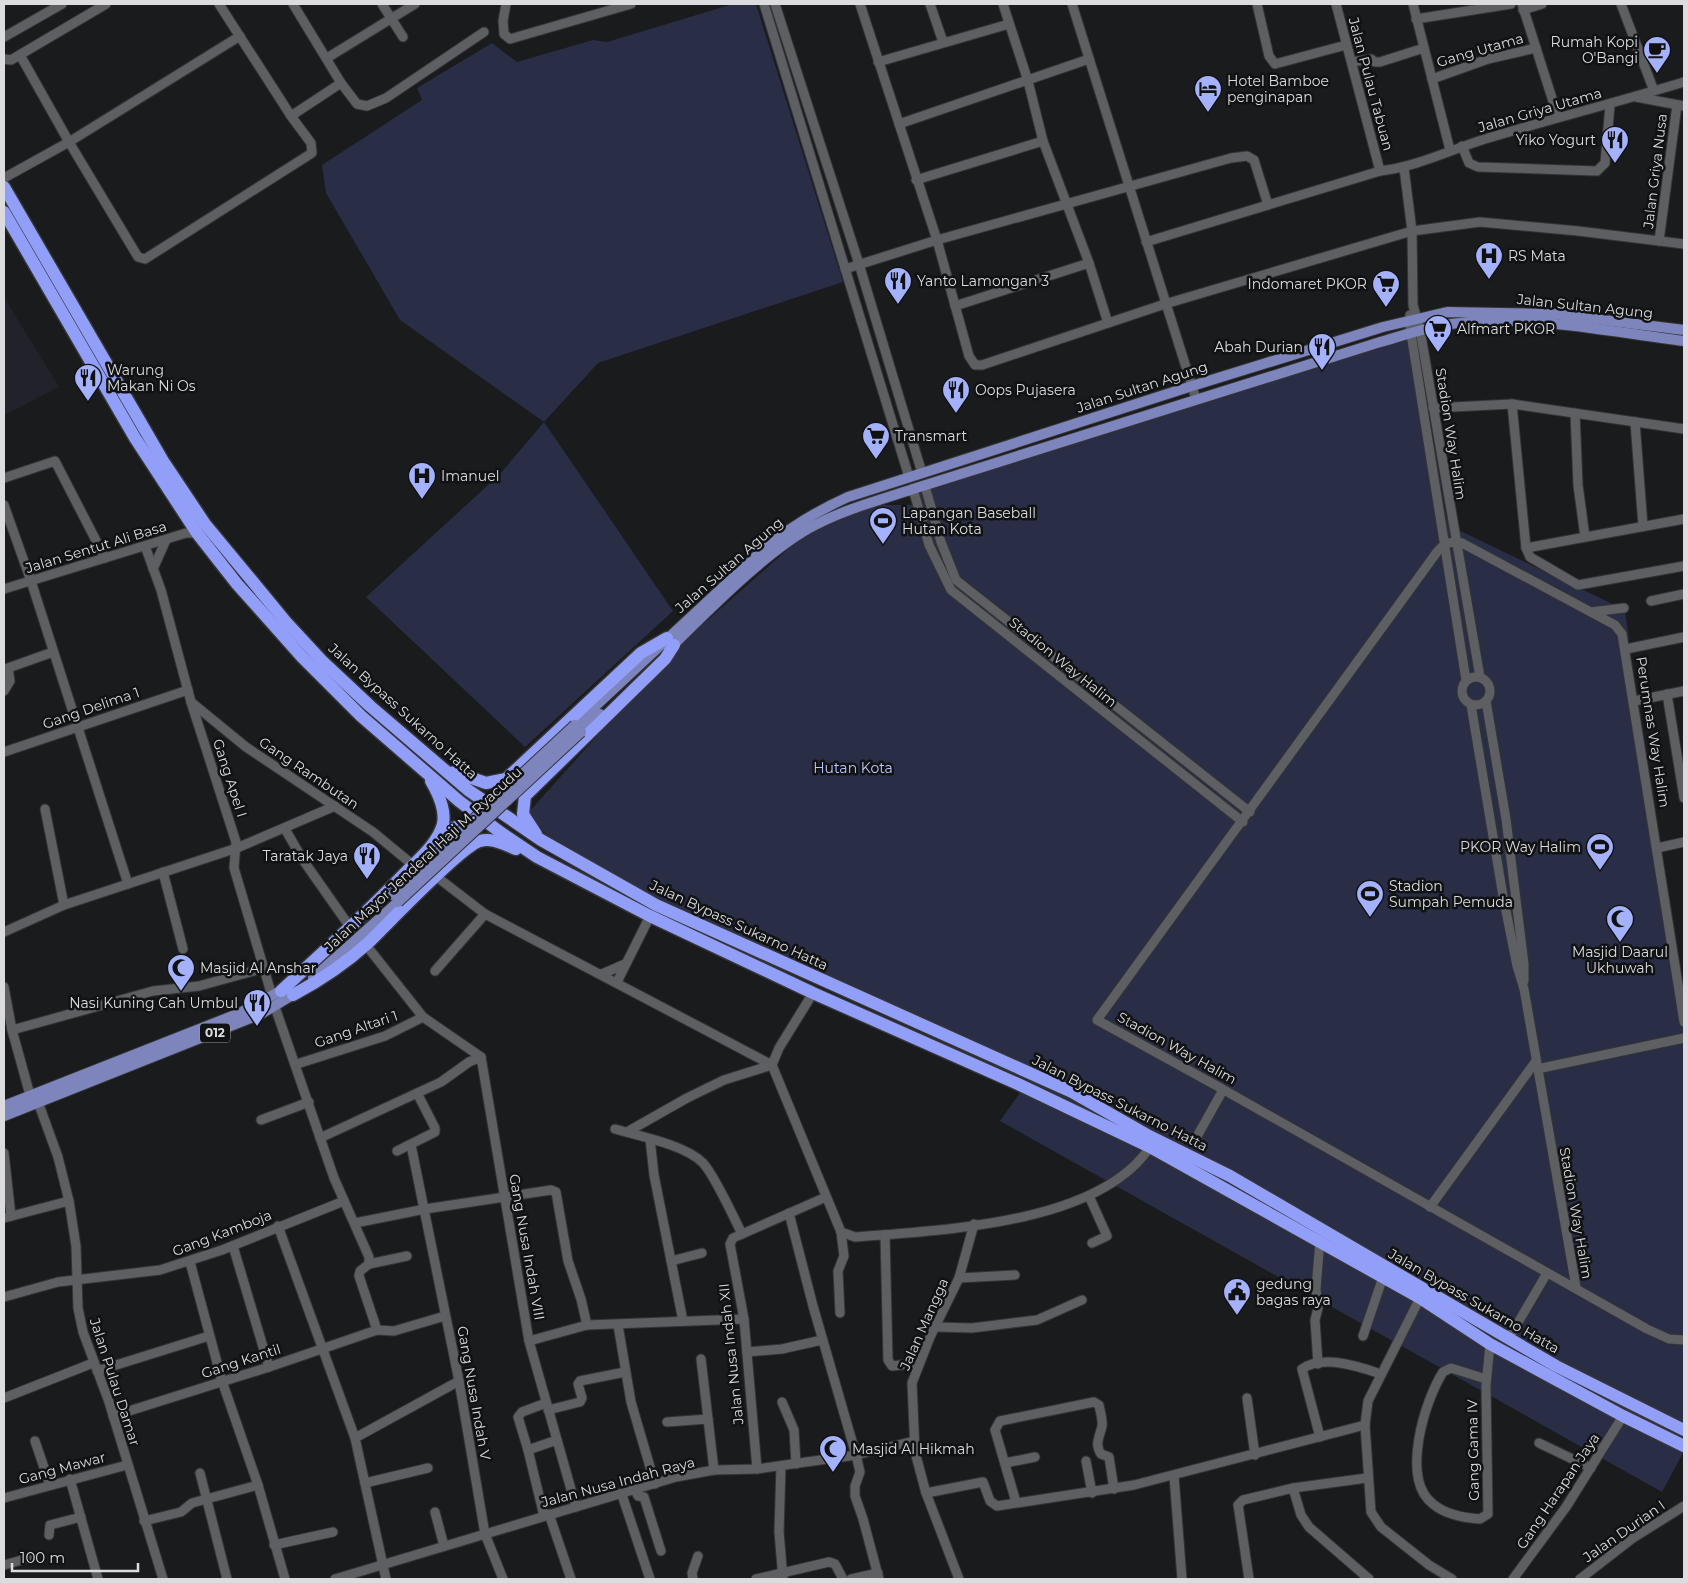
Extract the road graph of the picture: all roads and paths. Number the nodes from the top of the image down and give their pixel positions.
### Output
1 (62, 4) edge
2 (106, 4) edge
3 (218, 4) edge
4 (294, 4) edge
5 (382, 4) edge
6 (415, 4) edge
7 (506, 4) edge
8 (631, 4) edge
9 (764, 4) edge
10 (775, 4) edge
11 (860, 4) edge
12 (930, 4) edge
13 (1003, 4) edge
14 (1072, 4) edge
15 (1257, 4) edge
16 (1336, 4) edge
17 (1413, 4) edge
18 (1511, 4) edge
19 (1542, 4) edge
20 (1621, 4) edge
21 (1522, 7) edge
22 (391, 18) junction
23 (1416, 19) junction
24 (1009, 24) junction
25 (484, 32) dead end
26 (240, 36) junction
27 (4, 37) edge
28 (403, 37) dead end
29 (943, 42) junction
30 (1346, 45) junction
31 (1424, 48) junction
32 (1536, 48) junction
33 (20, 55) junction
34 (327, 58) junction
35 (4, 60) edge
36 (1089, 60) junction
37 (878, 62) junction
38 (1352, 62) junction
39 (1432, 79) junction
40 (341, 82) junction
41 (1028, 82) junction
42 (1684, 82) edge
43 (1654, 91) junction
44 (1634, 97) junction
45 (1610, 105) junction
46 (1681, 105) edge
47 (291, 116) junction
48 (1558, 117) junction
49 (900, 124) junction
50 (1043, 141) junction
51 (69, 142) junction
52 (1462, 146) junction
53 (1450, 150) junction
54 (1404, 168) junction
55 (1380, 171) junction
56 (4, 178) edge
57 (916, 180) junction
58 (1130, 186) junction
59 (4, 187) edge
60 (1065, 203) junction
61 (1268, 205) junction
62 (4, 212) edge
63 (1412, 231) junction
64 (938, 240) junction
65 (1659, 241) junction
66 (1146, 242) junction
67 (1684, 244) edge
68 (37, 256) junction
69 (1089, 263) junction
70 (858, 264) junction
71 (845, 269) junction
72 (53, 284) junction
73 (1165, 304) junction
74 (955, 306) junction
75 (1413, 320) junction
76 (1108, 323) junction
77 (1684, 330) edge
78 (1415, 332) junction
79 (1684, 341) edge
80 (1192, 386) junction
81 (1196, 399) junction
82 (1512, 404) junction
83 (1433, 408) junction
84 (1575, 413) junction
85 (1635, 422) junction
86 (1684, 429) edge
87 (922, 473) junction
88 (909, 477) junction
89 (4, 478) edge
90 (924, 486) junction
91 (912, 489) junction
92 (4, 505) edge
93 (1684, 519) edge
94 (1643, 526) junction
95 (197, 533) junction
96 (1585, 537) junction
97 (166, 540) junction
98 (1455, 542) junction
99 (1444, 544) junction
100 (145, 546) junction
101 (1526, 548) junction
102 (105, 558) junction
103 (1684, 566) edge
104 (153, 569) junction
105 (31, 581) junction
106 (4, 590) edge
107 (1684, 594) edge
108 (1651, 601) dead end
109 (1624, 608) dead end
110 (1591, 612) junction
111 (1684, 637) edge
112 (670, 642) junction
113 (1626, 649) junction
114 (53, 652) junction
115 (1480, 677) junction
116 (1466, 680) junction
117 (4, 690) edge
118 (188, 690) junction
119 (1684, 691) edge
120 (1667, 694) junction
121 (1486, 701) junction
122 (1634, 701) junction
123 (191, 702) junction
124 (1471, 704) junction
125 (76, 727) junction
126 (578, 729) joint
127 (4, 752) edge
128 (441, 766) junction
129 (423, 770) junction
130 (506, 779) junction
131 (525, 796) junction
132 (1684, 798) edge
133 (335, 806) junction
134 (45, 808) dead end
135 (1250, 812) junction
136 (1243, 822) junction
137 (285, 829) junction
138 (541, 840) junction
139 (1684, 842) edge
140 (469, 847) junction
141 (237, 848) junction
142 (1657, 848) junction
143 (1509, 849) junction
144 (426, 851) junction
145 (1496, 852) junction
146 (537, 857) junction
147 (413, 865) junction
148 (163, 872) junction
149 (437, 877) junction
150 (128, 884) junction
151 (1515, 894) junction
152 (1503, 896) junction
153 (64, 905) junction
154 (485, 914) junction
155 (650, 916) junction
156 (350, 927) junction
157 (4, 932) edge
158 (366, 945) junction
159 (183, 949) dead end
160 (1684, 957) edge
161 (1674, 958) junction
162 (781, 962) junction
163 (625, 964) junction
164 (264, 968) junction
165 (434, 971) dead end
166 (602, 974) junction
167 (774, 974) junction
168 (617, 982) junction
169 (4, 987) edge
170 (1524, 989) junction
171 (813, 992) junction
172 (282, 994) junction
173 (275, 1007) junction
174 (1683, 1012) edge
175 (423, 1017) junction
176 (1684, 1022) edge
177 (12, 1030) junction
178 (1684, 1038) edge
179 (481, 1057) junction
180 (297, 1064) junction
181 (772, 1065) junction
182 (1536, 1065) junction
183 (1223, 1090) junction
184 (417, 1093) junction
185 (34, 1099) junction
186 (309, 1102) junction
187 (4, 1106) edge
188 (4, 1116) edge
189 (261, 1120) dead end
190 (615, 1129) dead end
191 (627, 1132) junction
192 (320, 1138) junction
193 (650, 1139) junction
194 (1194, 1140) dead end
195 (411, 1145) junction
196 (1150, 1147) junction
197 (397, 1151) dead end
198 (4, 1153) edge
199 (1089, 1196) junction
200 (505, 1198) junction
201 (826, 1198) junction
202 (69, 1201) junction
203 (344, 1201) junction
204 (1430, 1207) junction
205 (424, 1209) junction
206 (790, 1213) junction
207 (8, 1217) edge
208 (354, 1223) junction
209 (974, 1224) junction
210 (278, 1226) junction
211 (841, 1232) junction
212 (742, 1234) junction
213 (885, 1235) junction
214 (1320, 1240) junction
215 (1092, 1243) dead end
216 (233, 1246) junction
217 (702, 1253) dead end
218 (407, 1256) dead end
219 (671, 1261) junction
220 (190, 1262) junction
221 (369, 1264) junction
222 (1546, 1273) junction
223 (1015, 1274) dead end
224 (1383, 1276) junction
225 (959, 1278) junction
226 (77, 1279) junction
227 (1576, 1287) junction
228 (4, 1296) edge
229 (1420, 1298) junction
230 (1082, 1300) dead end
231 (840, 1313) dead end
232 (446, 1316) junction
233 (744, 1319) junction
234 (683, 1321) junction
235 (587, 1325) junction
236 (618, 1325) junction
237 (936, 1327) junction
238 (376, 1330) junction
239 (209, 1336) junction
240 (1363, 1336) dead end
241 (1509, 1338) junction
242 (822, 1340) junction
243 (1684, 1340) edge
244 (529, 1341) junction
245 (1490, 1344) junction
246 (322, 1348) junction
247 (747, 1352) junction
248 (701, 1359) dead end
249 (918, 1363) junction
250 (1318, 1364) junction
251 (95, 1367) junction
252 (268, 1367) junction
253 (625, 1372) junction
254 (1381, 1374) junction
255 (1486, 1379) junction
256 (222, 1381) junction
257 (459, 1381) junction
258 (4, 1398) edge
259 (1247, 1398) dead end
260 (782, 1402) dead end
261 (547, 1406) junction
262 (113, 1416) junction
263 (1623, 1416) junction
264 (708, 1419) junction
265 (668, 1422) dead end
266 (1365, 1425) junction
267 (1684, 1430) edge
268 (1320, 1436) junction
269 (355, 1438) junction
270 (556, 1440) junction
271 (35, 1441) dead end
272 (914, 1441) junction
273 (1540, 1443) dead end
274 (1684, 1446) edge
275 (528, 1450) junction
276 (856, 1455) junction
277 (1255, 1455) junction
278 (1035, 1457) dead end
279 (1086, 1461) dead end
280 (1005, 1463) junction
281 (796, 1464) junction
282 (128, 1465) junction
283 (781, 1466) junction
284 (428, 1468) dead end
285 (1591, 1468) junction
286 (756, 1469) junction
287 (714, 1470) junction
288 (200, 1473) dead end
289 (1174, 1476) junction
290 (1367, 1478) junction
291 (70, 1479) junction
292 (365, 1483) junction
293 (655, 1484) junction
294 (50, 1485) junction
295 (258, 1485) junction
296 (1294, 1488) junction
297 (1114, 1489) junction
298 (635, 1490) junction
299 (926, 1493) junction
300 (1092, 1493) junction
301 (622, 1495) junction
302 (4, 1498) edge
303 (207, 1499) junction
304 (1016, 1502) junction
305 (1684, 1506) edge
306 (576, 1507) junction
307 (435, 1512) dead end
308 (546, 1515) junction
309 (81, 1516) junction
310 (144, 1522) junction
311 (333, 1532) dead end
312 (485, 1534) junction
313 (49, 1535) dead end
314 (274, 1545) junction
315 (444, 1546) junction
316 (662, 1551) dead end
317 (698, 1556) dead end
318 (29, 1558) dead end
319 (381, 1564) junction
320 (4, 1565) edge
321 (782, 1576) edge
322 (878, 1576) edge
323 (98, 1579) edge
324 (163, 1579) edge
325 (227, 1579) edge
326 (285, 1579) edge
327 (335, 1579) edge
328 (386, 1579) edge
329 (503, 1579) edge
330 (572, 1579) edge
331 (650, 1579) edge
332 (694, 1579) edge
333 (756, 1579) edge
334 (843, 1579) edge
335 (851, 1579) edge
336 (959, 1579) edge
337 (1182, 1579) edge
338 (1249, 1579) edge
339 (1370, 1579) edge
340 (1452, 1579) edge
341 (1512, 1579) edge
342 (1580, 1579) edge

1 - 27 street
2 - 33 street
3 - 26 street
4 - 34 street
5 - 22 street
6 - 22 street
7 - 8 street
9 - 71 street
10 - 70 street
11 - 37 street
12 - 29 street
13 - 24 street
14 - 36 street
15 - 30 street
16 - 30 street, Jalan Pulau Tabuan
17 - 23 street
18 - 23 street
19 - 21 street
20 - 43 street
21 - 32 street
22 - 28 street
22 - 34 street
23 - 31 street
24 - 29 street
24 - 41 street
25 - 40 street
26 - 47 street
26 - 51 street
29 - 37 street
30 - 38 street, Jalan Pulau Tabuan
31 - 38 street
31 - 39 street
32 - 39 street, Gang Utama
32 - 48 street
33 - 35 street
33 - 51 street
34 - 40 street
36 - 41 street
36 - 58 street
37 - 49 street
38 - 55 street, Jalan Pulau Tabuan
39 - 53 street
40 - 47 street
41 - 49 street
41 - 50 street
42 - 43 street, Jalan Griya Utama
43 - 44 street, Jalan Griya Utama
44 - 45 street, Jalan Griya Utama
44 - 46 street
45 - 48 street, Jalan Griya Utama
45 - 52 street
46 - 65 street, Jalan Griya Nusa
47 - 51 street
48 - 52 street, Jalan Griya Utama
49 - 57 street
50 - 57 street
50 - 60 street
51 - 56 street
52 - 53 street, Jalan Griya Utama
53 - 54 street, Jalan Griya Utama
54 - 55 street, Jalan Griya Utama
54 - 63 street
55 - 61 street, Jalan Griya Utama
57 - 64 street
58 - 60 street
58 - 61 street
58 - 66 street
59 - 68 highway, Jalan Bypass Sukarno Hatta
60 - 64 street
60 - 69 street
61 - 66 street, Jalan Griya Utama
62 - 68 highway, Jalan Bypass Sukarno Hatta
63 - 65 street
63 - 73 street
63 - 75 street
64 - 70 street
64 - 74 street
65 - 67 street
66 - 73 street
68 - 72 highway, Jalan Bypass Sukarno Hatta
69 - 74 street
69 - 76 street
70 - 71 street
70 - 87 street
71 - 88 street
72 - 95 highway, Jalan Bypass Sukarno Hatta
72 - 128 highway, Jalan Bypass Sukarno Hatta
73 - 76 street
73 - 80 street
74 - 76 street
75 - 77 main road, Jalan Sultan Agung
75 - 78 street
75 - 80 main road, Jalan Sultan Agung
78 - 79 main road, Jalan Sultan Agung
78 - 81 main road, Jalan Sultan Agung
78 - 83 street, Stadion Way Halim
78 - 99 street, Stadion Way Halim
80 - 81 street
80 - 87 main road, Jalan Sultan Agung
81 - 90 main road, Jalan Sultan Agung
82 - 83 street
82 - 84 street
82 - 101 street
83 - 98 street, Stadion Way Halim
84 - 85 street
84 - 96 street
85 - 86 street
85 - 94 street
87 - 88 main road, Jalan Sultan Agung
88 - 112 main road, Jalan Sultan Agung
89 - 102 street
90 - 91 main road, Jalan Sultan Agung
90 - 135 street, Stadion Way Halim
91 - 112 main road, Jalan Sultan Agung
91 - 136 street, Stadion Way Halim
92 - 105 street
93 - 94 street
94 - 96 street
95 - 97 street, Jalan Sentut Ali Basa
95 - 129 highway, Jalan Bypass Sukarno Hatta
96 - 101 street
97 - 100 street, Jalan Sentut Ali Basa
97 - 104 street
98 - 99 street
98 - 110 street
98 - 115 street, Stadion Way Halim
99 - 116 street, Stadion Way Halim
99 - 135 street, Stadion Way Halim
100 - 102 street, Jalan Sentut Ali Basa
100 - 104 street, Gang Apel I
101 - 103 street
102 - 105 street, Jalan Sentut Ali Basa
104 - 118 street, Gang Apel I
105 - 106 street, Jalan Sentut Ali Basa
105 - 114 street
107 - 108 street
109 - 110 street
110 - 113 street
111 - 113 street, Perumnas Way Halim
112 - 126 main road, Jalan Sultan Agung
112 - 130 highway
112 - 131 highway
113 - 122 street, Perumnas Way Halim
114 - 117 street
114 - 125 street
115 - 116 street
115 - 121 street
116 - 124 street
118 - 123 street, Gang Apel I
118 - 125 street, Gang Delima 1
119 - 120 street
120 - 122 street
120 - 132 street
121 - 124 street
121 - 143 street, Stadion Way Halim
122 - 142 street, Perumnas Way Halim
123 - 133 street, Gang Rambutan
123 - 141 street, Gang Apel I
124 - 145 street, Stadion Way Halim
125 - 127 street, Gang Delima 1
125 - 150 street
126 - 172 main road, Jalan Mayor Jenderal Haji M. Ryacudu / 012, bridge
128 - 130 highway
128 - 138 highway, Jalan Bypass Sukarno Hatta
129 - 144 highway
129 - 146 highway, Jalan Bypass Sukarno Hatta
130 - 131 highway
131 - 138 highway
133 - 137 street
133 - 147 street, Gang Rambutan
134 - 153 street
135 - 136 street, Stadion Way Halim
136 - 183 street, Stadion Way Halim
137 - 141 street
137 - 156 street
138 - 162 highway, Jalan Bypass Sukarno Hatta
139 - 142 street
140 - 144 highway
140 - 146 highway
140 - 149 highway
141 - 148 street
141 - 164 street, Gang Apel I
142 - 161 street, Perumnas Way Halim
143 - 145 street
143 - 151 street, Stadion Way Halim
144 - 147 highway
145 - 152 street, Stadion Way Halim
146 - 155 highway, Jalan Bypass Sukarno Hatta
147 - 156 highway
148 - 150 street
148 - 159 street
149 - 154 street
149 - 158 highway
150 - 153 street
151 - 152 street
151 - 170 street, Stadion Way Halim
152 - 170 street, Stadion Way Halim
153 - 157 street
154 - 165 street
154 - 166 street
155 - 163 street
155 - 167 highway, Jalan Bypass Sukarno Hatta
156 - 172 highway
158 - 172 highway
158 - 175 street
160 - 161 street
161 - 174 street, Perumnas Way Halim
162 - 167 highway
162 - 241 highway, Jalan Bypass Sukarno Hatta
163 - 166 street
163 - 168 street
164 - 172 street, Gang Apel I
164 - 177 street
166 - 168 street
167 - 171 highway, Jalan Bypass Sukarno Hatta
168 - 181 street
169 - 177 street, Jalan Pulau Damar
170 - 182 street, Stadion Way Halim
171 - 181 street
171 - 196 highway, Jalan Bypass Sukarno Hatta
172 - 173 main road, Jalan Mayor Jenderal Haji M. Ryacudu / 012
172 - 185 main road, Jalan Mayor Jenderal Haji M. Ryacudu / 012
173 - 180 street
173 - 185 main road, Jalan Mayor Jenderal Haji M. Ryacudu / 012
174 - 176 street, Perumnas Way Halim
175 - 179 street
175 - 180 street, Gang Altari 1
177 - 185 street, Jalan Pulau Damar
178 - 182 street
179 - 184 street
179 - 200 street, Gang Nusa Indah VIII
180 - 186 street
181 - 191 street
181 - 201 street
182 - 204 street
182 - 227 street, Stadion Way Halim
183 - 194 street
183 - 204 street, Stadion Way Halim
184 - 192 street
184 - 195 street
185 - 187 main road, Jalan Mayor Jenderal Haji M. Ryacudu / 012
185 - 188 main road, Jalan Mayor Jenderal Haji M. Ryacudu / 012
185 - 202 street, Jalan Pulau Damar
186 - 189 street
186 - 192 street
190 - 191 street
191 - 193 street
192 - 203 street
193 - 212 street
193 - 219 street
195 - 197 street
195 - 205 street, Gang Nusa Indah V
196 - 199 street
196 - 214 highway, Jalan Bypass Sukarno Hatta
198 - 207 street
199 - 209 street
199 - 215 street
200 - 205 street
200 - 235 street
200 - 244 street, Gang Nusa Indah VIII
201 - 206 street
201 - 211 street
202 - 207 street
202 - 226 street, Jalan Pulau Damar
203 - 208 street
203 - 210 street, Gang Kamboja
204 - 222 street, Stadion Way Halim
205 - 208 street
205 - 232 street, Gang Nusa Indah V
206 - 212 street
206 - 242 street
208 - 221 street
209 - 213 street
209 - 225 street, Jalan Mangga
210 - 216 street, Gang Kamboja
210 - 246 street
211 - 213 street
211 - 231 street
212 - 233 street, Jalan Nusa Indah XII
213 - 249 street
214 - 224 highway, Jalan Bypass Sukarno Hatta
214 - 250 street
216 - 220 street, Gang Kamboja
216 - 252 street
217 - 219 street
218 - 221 street
219 - 234 street
220 - 226 street, Gang Kamboja
220 - 239 street
221 - 238 street
222 - 227 street, Stadion Way Halim
222 - 241 street
223 - 225 street
224 - 229 highway, Jalan Bypass Sukarno Hatta
224 - 240 street
225 - 237 street, Jalan Mangga
226 - 228 street, Gang Kamboja
226 - 251 street, Jalan Pulau Damar
227 - 243 street
229 - 245 highway, Jalan Bypass Sukarno Hatta
229 - 254 street
230 - 237 street
232 - 238 street, Gang Kantil
232 - 257 street, Gang Nusa Indah V
233 - 234 street
233 - 247 street, Jalan Nusa Indah XII
234 - 236 street
235 - 236 street
235 - 244 street
236 - 253 street
237 - 249 street, Jalan Mangga
238 - 246 street, Gang Kantil
239 - 251 street
239 - 256 street
241 - 267 highway, Jalan Bypass Sukarno Hatta
242 - 247 street
242 - 276 street
244 - 261 street, Gang Nusa Indah VIII
245 - 255 street, Gang Gama IV
245 - 263 highway, Jalan Bypass Sukarno Hatta
246 - 252 street, Gang Kantil
246 - 269 street
247 - 286 street, Jalan Nusa Indah XII
248 - 264 street
249 - 272 street, Jalan Mangga
250 - 254 street
250 - 268 street
251 - 258 street
251 - 262 street, Jalan Pulau Damar
252 - 256 street, Gang Kantil
253 - 261 street
253 - 293 street
254 - 266 street
255 - 255 street, Gang Gama IV
256 - 262 street, Gang Kantil
256 - 295 street
257 - 269 street
257 - 312 street, Gang Nusa Indah V
259 - 277 street
260 - 281 street
261 - 270 street, Gang Nusa Indah VIII
261 - 275 street
262 - 282 street, Jalan Pulau Damar
263 - 274 highway, Jalan Bypass Sukarno Hatta
263 - 285 street, Gang Harapan Jaya
264 - 265 street
264 - 287 street
266 - 268 street
266 - 290 street
268 - 277 street
269 - 292 street
270 - 275 street
270 - 306 street, Gang Nusa Indah VIII
271 - 294 street
272 - 276 street, Jalan Nusa Indah Raya
272 - 299 street, Jalan Mangga
273 - 285 street
275 - 308 street
276 - 281 street, Jalan Nusa Indah Raya
276 - 322 street
277 - 289 street
278 - 280 street
279 - 300 street
280 - 297 street
280 - 304 street
281 - 283 street, Jalan Nusa Indah Raya
282 - 291 street, Gang Mawar
282 - 310 street, Jalan Pulau Damar
283 - 286 street, Jalan Nusa Indah Raya
283 - 321 street
284 - 292 street
285 - 341 street, Gang Harapan Jaya
286 - 287 street, Jalan Nusa Indah Raya
287 - 293 street, Jalan Nusa Indah Raya
288 - 303 street
289 - 297 street
289 - 337 street
290 - 296 street
290 - 340 street
291 - 294 street, Gang Mawar
291 - 309 street
292 - 319 street
293 - 298 street, Jalan Nusa Indah Raya
294 - 302 street, Gang Mawar
295 - 303 street
295 - 314 street
296 - 338 street
296 - 339 street
297 - 300 street
298 - 301 street, Jalan Nusa Indah Raya
298 - 316 street
299 - 304 street
299 - 336 street, Jalan Mangga
300 - 304 street
301 - 306 street, Jalan Nusa Indah Raya
301 - 331 street
303 - 310 street
303 - 325 street
305 - 342 street, Jalan Durian I
306 - 308 street, Jalan Nusa Indah Raya
307 - 315 street
308 - 312 street, Jalan Nusa Indah Raya
308 - 330 street
309 - 313 street
309 - 323 street
310 - 324 street, Jalan Pulau Damar
311 - 314 street
312 - 315 street, Jalan Nusa Indah Raya
312 - 329 street, Gang Nusa Indah V
314 - 326 street
315 - 319 street, Jalan Nusa Indah Raya
317 - 332 street
318 - 320 street
319 - 327 street, Jalan Nusa Indah Raya
319 - 328 street
321 - 333 street
321 - 334 street
322 - 335 street

